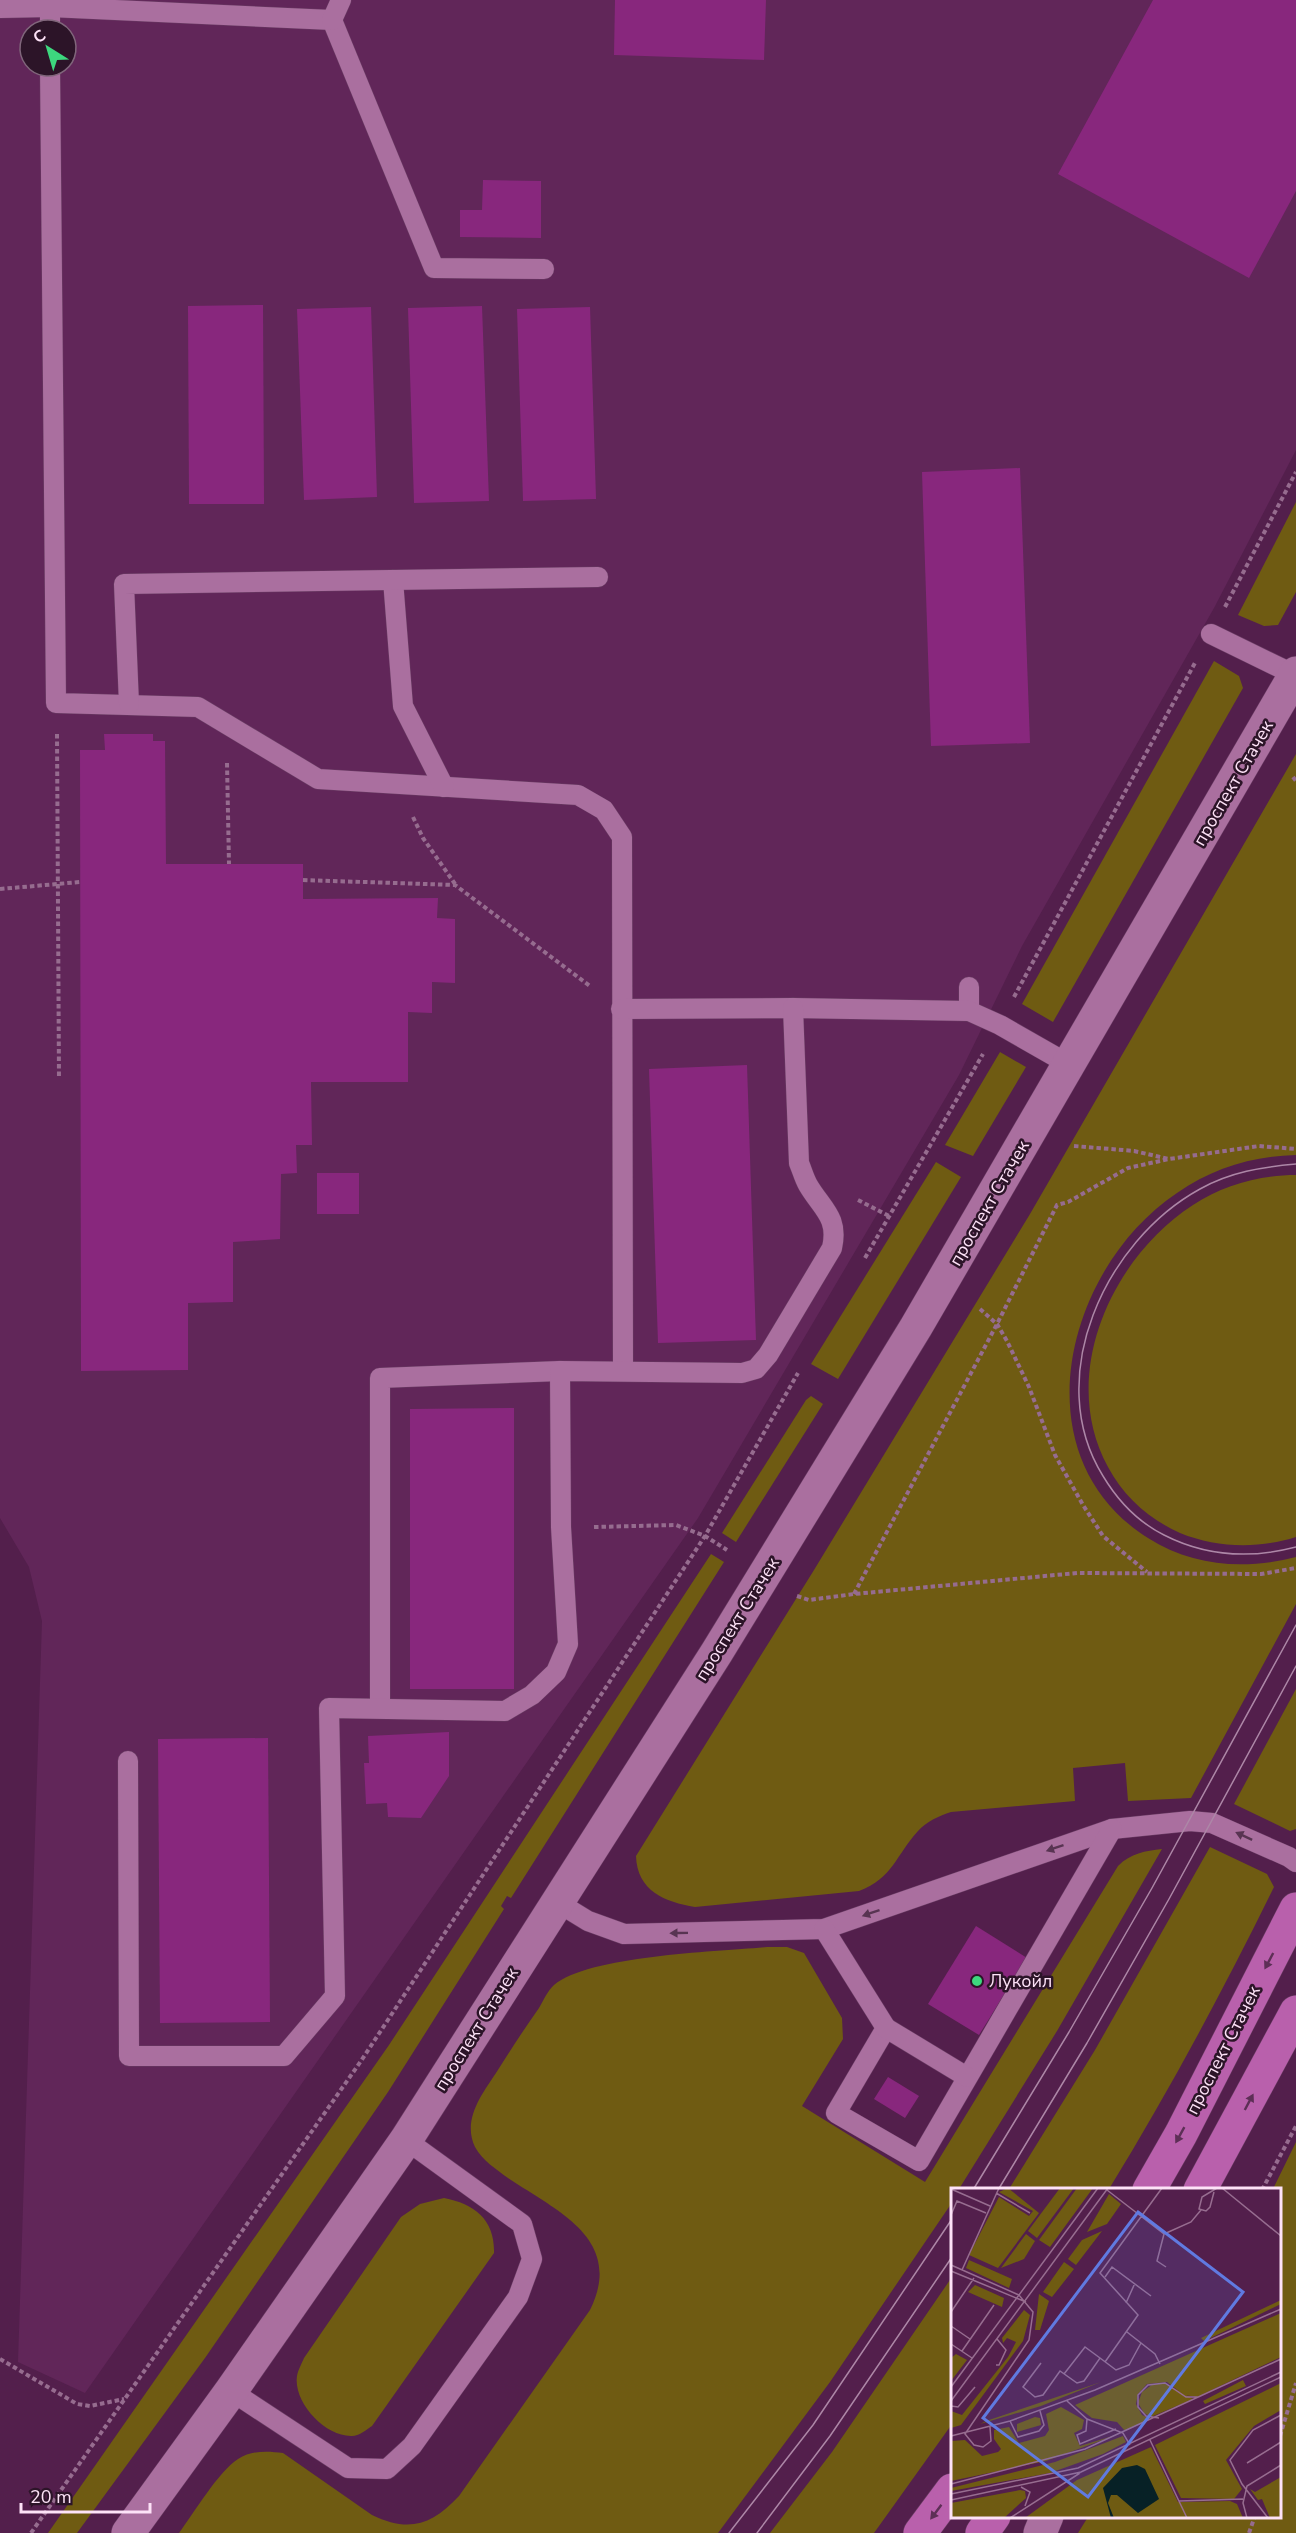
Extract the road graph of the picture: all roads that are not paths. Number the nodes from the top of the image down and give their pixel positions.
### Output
1 (341, 0) edge
2 (50, 4) edge
3 (0, 8) edge
4 (332, 20) junction
5 (50, 78) edge
6 (544, 269) dead end
7 (598, 577) dead end
8 (393, 580) junction
9 (1211, 634) road end
10 (1296, 674) edge
11 (129, 704) junction
12 (444, 787) junction
13 (969, 987) dead end
14 (793, 1008) junction
15 (621, 1009) junction
16 (969, 1011) junction
17 (1070, 1065) junction
18 (560, 1371) junction
19 (623, 1371) junction
20 (380, 1707) junction
21 (128, 1761) dead end
22 (1112, 1828) junction
23 (1296, 1862) edge
24 (557, 1902) junction
25 (1296, 1909) edge
26 (824, 1929) junction
27 (1296, 2012) edge
28 (886, 2028) junction
29 (967, 2077) junction
30 (406, 2140) junction
31 (1150, 2188) edge
32 (1201, 2188) edge
33 (231, 2391) junction
34 (951, 2491) edge
35 (993, 2518) edge
36 (1047, 2518) edge
37 (128, 2533) edge
38 (920, 2533) edge
39 (982, 2533) edge
40 (1040, 2533) edge

1 - 4 lane
2 - 3 lane
2 - 4 lane
4 - 6 lane
5 - 11 lane
7 - 8 lane
8 - 11 lane
8 - 12 lane
9 - 10 lane
10 - 17 street, проспект Стачек
11 - 12 lane
12 - 15 lane
13 - 16 lane
14 - 15 lane
14 - 16 lane
14 - 19 lane
15 - 19 lane
16 - 17 lane
17 - 24 street, проспект Стачек
18 - 19 lane
18 - 20 lane
18 - 20 lane
20 - 21 lane
23 -> 22 lane
22 -> 26 lane
22 - 29 lane
26 -> 24 lane
24 - 30 street, проспект Стачек
25 -> 31 main road, проспект Стачек
26 - 28 lane
32 -> 27 main road
28 - 29 lane
28 - 29 lane
30 - 33 street, проспект Стачек
30 - 33 lane
33 - 37 street, проспект Стачек
34 -> 38 main road
35 - 39 main road
36 - 40 street

